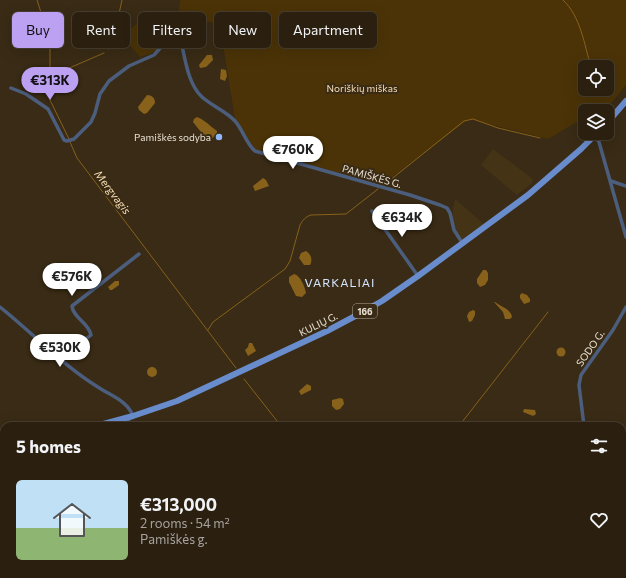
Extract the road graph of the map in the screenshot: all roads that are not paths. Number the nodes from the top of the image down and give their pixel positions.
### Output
1 (12, 88) dead end
2 (626, 102) edge
3 (614, 115) edge
4 (589, 140) edge
5 (598, 140) edge
6 (611, 181) junction
7 (626, 186) edge
8 (372, 211) dead end
9 (626, 237) edge
10 (463, 244) junction
11 (139, 254) dead end
12 (418, 276) junction
13 (0, 307) edge
14 (626, 307) edge
15 (61, 359) junction
16 (131, 417) junction
17 (112, 422) edge
18 (130, 422) edge
19 (584, 422) edge

1 - 10 street, PAMIŠKĖS G.
2 - 3 main road
4 - 10 main road, KULIŲ G. / 166
5 - 6 street
6 - 7 street
6 - 9 street
8 - 12 street
10 - 12 main road, KULIŲ G. / 166
11 - 15 street
12 - 16 main road, KULIŲ G. / 166
13 - 15 street
14 - 19 street, SODO G.
15 - 16 street
16 - 17 main road, KULIŲ G. / 166
16 - 18 street

